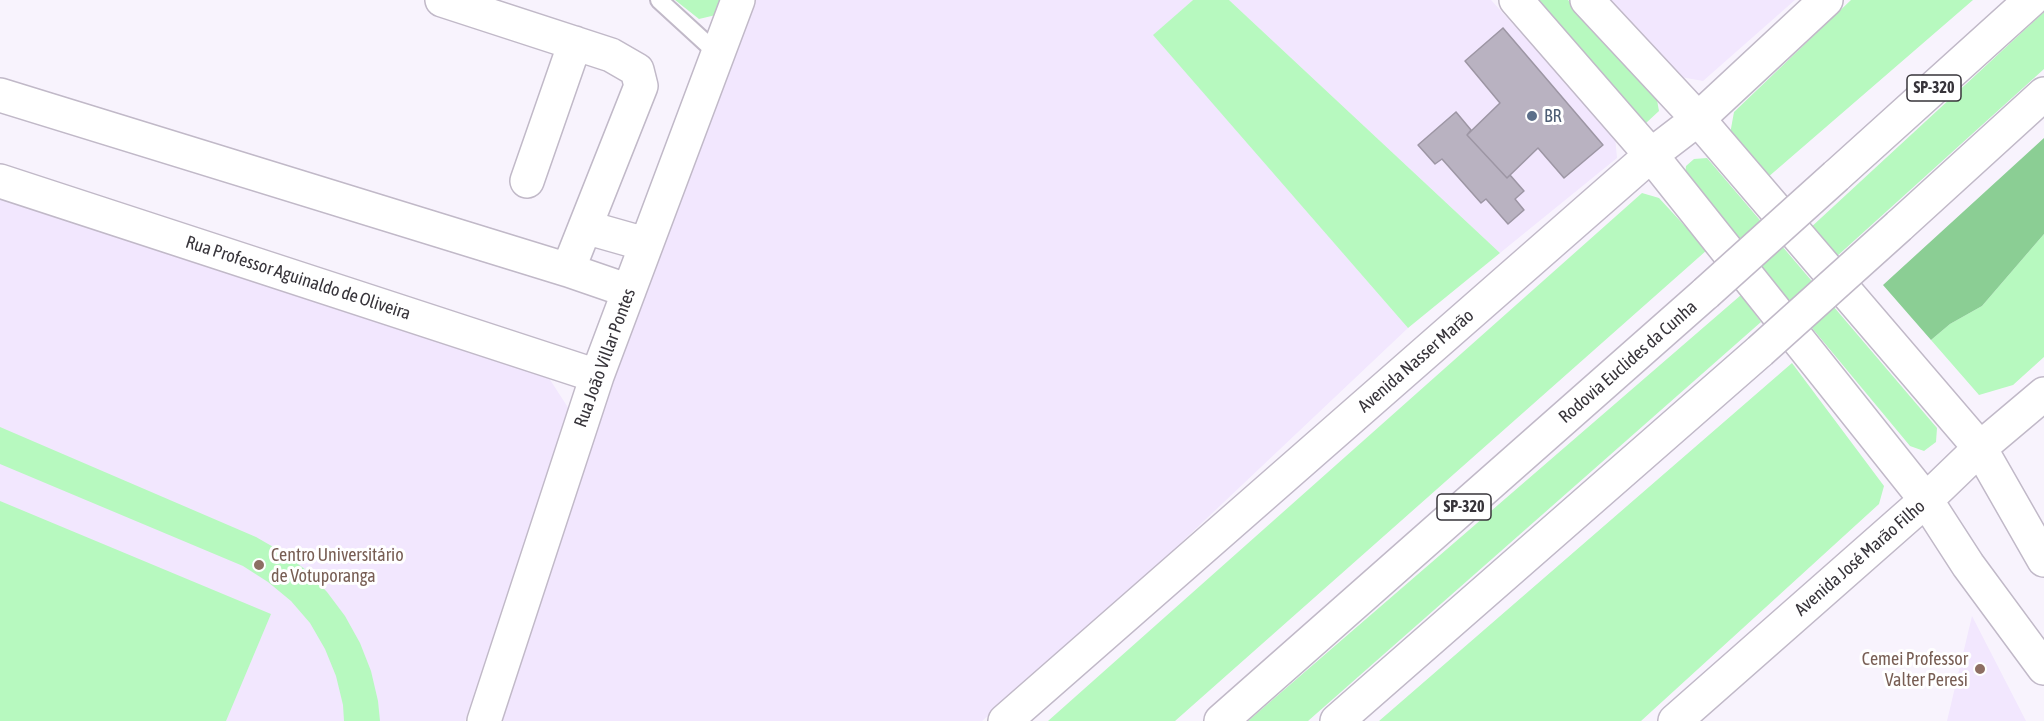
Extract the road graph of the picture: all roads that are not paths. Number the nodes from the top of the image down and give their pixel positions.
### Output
1 (442, 0) edge
2 (659, 0) edge
3 (738, 0) edge
4 (1516, 0) edge
5 (1587, 0) edge
6 (1826, 0) edge
7 (2031, 0) edge
8 (575, 44) junction
9 (718, 54) junction
10 (2044, 94) edge
11 (0, 95) edge
12 (1698, 119) junction
13 (1651, 155) junction
14 (0, 181) edge
15 (527, 181) dead end
16 (585, 227) junction
17 (645, 244) junction
18 (568, 270) junction
19 (629, 291) junction
20 (597, 376) junction
21 (2044, 394) edge
22 (1980, 447) junction
23 (1926, 500) junction
24 (2044, 560) edge
25 (2044, 668) edge
26 (484, 721) edge
27 (1005, 721) edge
28 (1221, 721) edge
29 (1337, 721) edge
30 (1675, 721) edge

1 - 8 main road
2 - 9 lane
3 - 9 main road, Rua João Villar Pontes
4 - 13 main road
5 - 12 main road
6 - 12 main road, Avenida Nasser Marão
7 - 28 main road, Rodovia Euclides da Cunha / SP-320, bridge
8 - 15 main road
8 - 16 main road
9 - 17 main road, Rua João Villar Pontes
10 - 29 main road, bridge
11 - 18 main road
12 - 13 main road, Avenida Nasser Marão
12 - 22 main road
13 - 23 main road
13 - 27 main road, Avenida Nasser Marão
14 - 20 main road, Rua Professor Aguinaldo de Oliveira
16 - 17 main road
16 - 18 main road
17 - 19 main road, Rua João Villar Pontes
18 - 19 main road
19 - 20 main road, Rua João Villar Pontes
20 - 26 main road, Rua João Villar Pontes
21 - 22 main road, Avenida José Marão Filho
22 - 23 main road, Avenida José Marão Filho
22 - 24 main road
23 - 25 main road
23 - 30 main road, Avenida José Marão Filho

